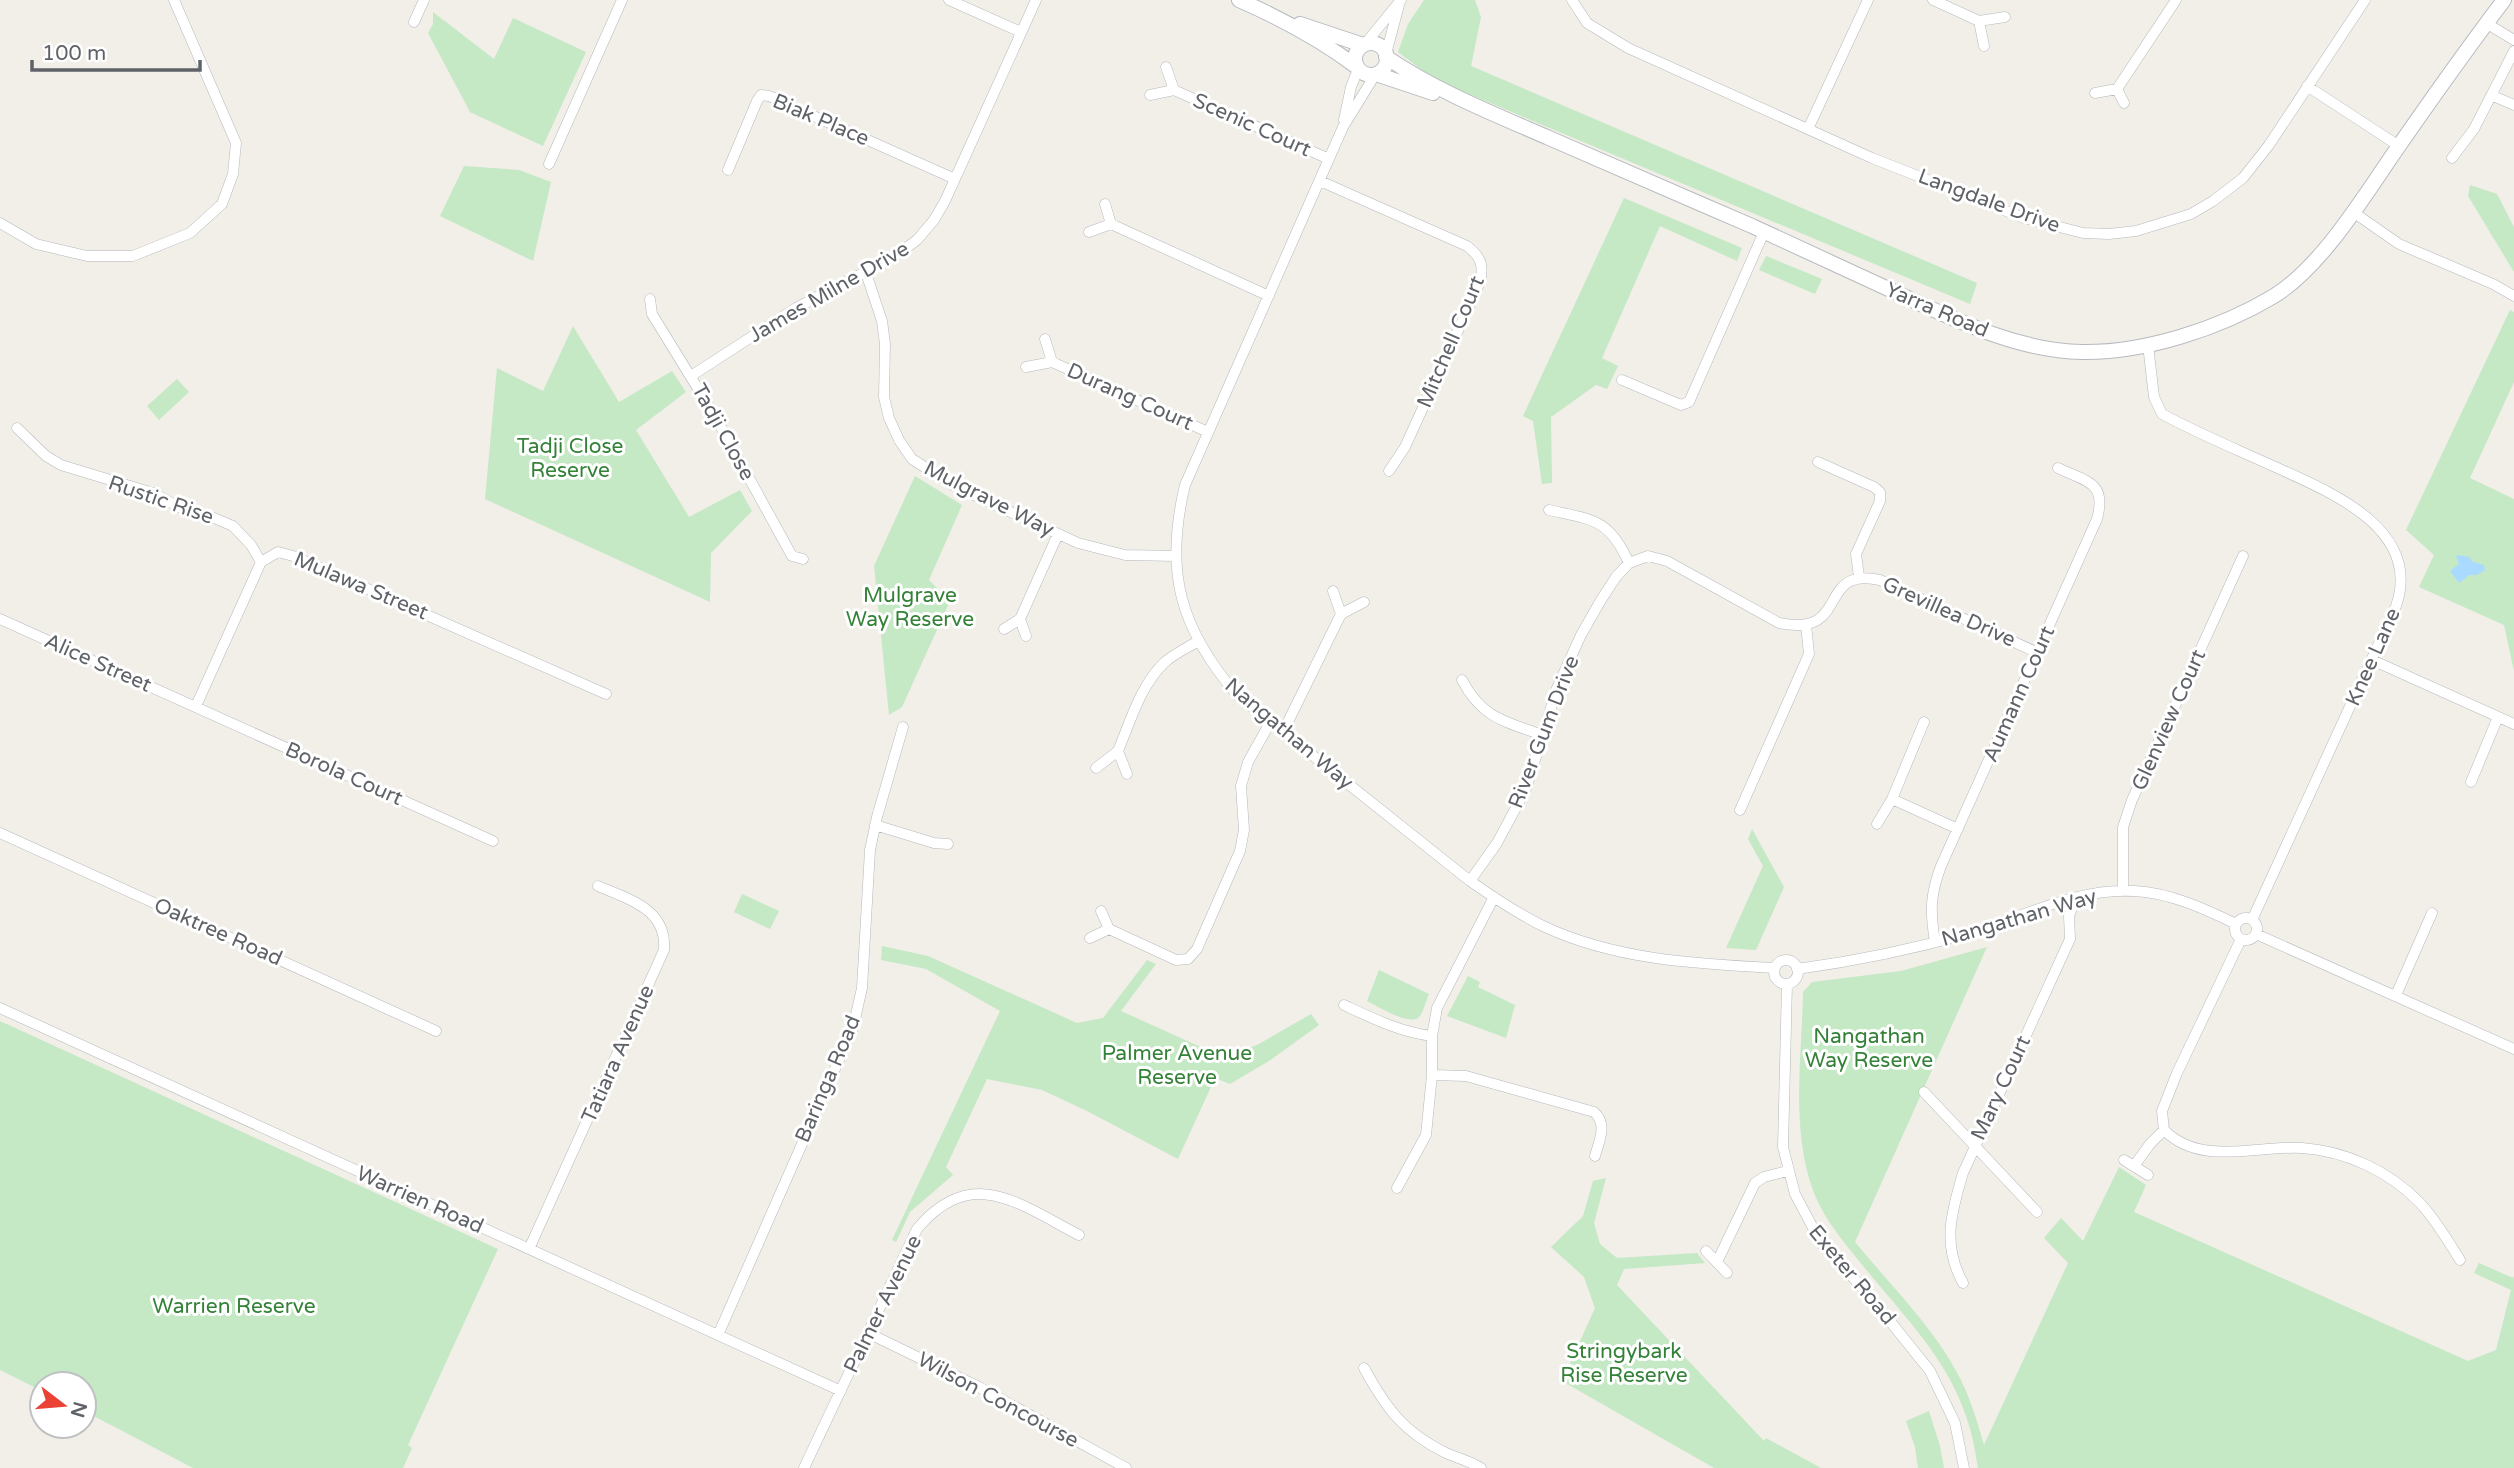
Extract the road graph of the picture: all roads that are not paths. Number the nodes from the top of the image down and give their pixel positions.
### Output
1 (174, 0) edge
2 (424, 0) edge
3 (622, 0) edge
4 (949, 0) edge
5 (1036, 0) edge
6 (1239, 0) edge
7 (1572, 0) edge
8 (1868, 0) edge
9 (1933, 0) edge
10 (2176, 0) edge
11 (2365, 0) edge
12 (2504, 0) edge
13 (1401, 1) edge
14 (1275, 16) junction
15 (2005, 18) dead end
16 (1979, 21) junction
17 (414, 22) dead end
18 (2486, 23) junction
19 (1021, 32) junction
20 (2514, 40) edge
21 (1364, 45) junction
22 (1984, 46) dead end
23 (2514, 51) edge
24 (1386, 56) junction
25 (1166, 67) dead end
26 (1357, 68) junction
27 (1376, 74) junction
28 (2308, 86) junction
29 (2117, 89) junction
30 (1174, 90) junction
31 (2095, 93) dead end
32 (1150, 95) dead end
33 (2493, 96) junction
34 (2124, 103) dead end
35 (2514, 105) edge
36 (1500, 117) junction
37 (1343, 127) junction
38 (1808, 129) junction
39 (2399, 146) junction
40 (2452, 158) dead end
41 (1329, 159) junction
42 (549, 164) dead end
43 (728, 170) dead end
44 (955, 179) junction
45 (1320, 181) junction
46 (1105, 204) dead end
47 (2353, 212) junction
48 (0, 223) edge
49 (1111, 224) junction
50 (1089, 232) dead end
51 (1764, 232) junction
52 (866, 273) junction
53 (1269, 296) junction
54 (2514, 296) edge
55 (650, 299) dead end
56 (1045, 339) dead end
57 (2148, 345) junction
58 (1052, 362) junction
59 (1026, 367) dead end
60 (691, 376) junction
61 (1622, 380) dead end
62 (16, 428) dead end
63 (1208, 432) junction
64 (1818, 462) dead end
65 (2058, 468) dead end
66 (1389, 471) dead end
67 (1549, 510) dead end
68 (1058, 534) junction
69 (1176, 556) junction
70 (2244, 556) dead end
71 (803, 559) dead end
72 (261, 562) junction
73 (1629, 563) junction
74 (1859, 576) junction
75 (1333, 591) dead end
76 (1364, 602) dead end
77 (1342, 614) junction
78 (0, 619) edge
79 (1020, 619) junction
80 (1806, 625) junction
81 (1003, 629) dead end
82 (1026, 636) dead end
83 (1198, 641) junction
84 (2038, 653) junction
85 (2372, 660) junction
86 (1462, 680) dead end
87 (606, 694) dead end
88 (196, 706) junction
89 (2498, 717) junction
90 (1271, 721) junction
91 (1924, 722) dead end
92 (2514, 724) edge
93 (903, 727) dead end
94 (1283, 732) junction
95 (1543, 735) junction
96 (1118, 751) junction
97 (1096, 768) dead end
98 (1127, 775) dead end
99 (2471, 782) dead end
100 (1892, 799) junction
101 (1740, 810) dead end
102 (1877, 824) dead end
103 (875, 825) junction
104 (1958, 829) junction
105 (0, 833) edge
106 (493, 841) dead end
107 (948, 844) dead end
108 (1470, 881) junction
109 (598, 886) dead end
110 (2123, 891) junction
111 (1494, 897) junction
112 (2076, 898) junction
113 (1101, 911) dead end
114 (2432, 914) dead end
115 (2252, 920) junction
116 (2236, 924) junction
117 (1109, 929) junction
118 (2256, 934) junction
119 (1090, 938) dead end
120 (2241, 939) junction
121 (1935, 942) junction
122 (1775, 968) junction
123 (1797, 969) junction
124 (1787, 984) junction
125 (2396, 995) junction
126 (1344, 1005) dead end
127 (0, 1008) edge
128 (436, 1031) dead end
129 (1432, 1036) junction
130 (2514, 1049) edge
131 (1432, 1075) junction
132 (1924, 1092) dead end
133 (2164, 1130) junction
134 (1974, 1146) junction
135 (1595, 1156) dead end
136 (2124, 1160) dead end
137 (2134, 1166) junction
138 (1787, 1171) junction
139 (2148, 1175) dead end
140 (1397, 1188) dead end
141 (2037, 1212) dead end
142 (1079, 1235) dead end
143 (529, 1249) junction
144 (1706, 1251) dead end
145 (2460, 1260) dead end
146 (1717, 1262) junction
147 (1727, 1273) dead end
148 (1963, 1283) dead end
149 (868, 1333) junction
150 (718, 1335) junction
151 (1364, 1368) dead end
152 (841, 1391) junction
153 (1479, 1467) edge
154 (804, 1468) edge
155 (1126, 1468) edge
156 (1964, 1468) edge

1 - 48 street
2 - 17 street
3 - 42 street
4 - 19 street
5 - 19 street, James Milne Drive
6 - 14 main road
7 - 38 street, Langdale Drive
8 - 38 street
9 - 16 street
10 - 29 street
11 - 28 street, Langdale Drive
12 - 18 main road, Yarra Road
13 - 21 street
13 - 24 street
14 - 21 main road
14 - 26 main road
15 - 16 street
16 - 22 street
18 - 20 street
18 - 39 main road, Yarra Road
19 - 44 street, James Milne Drive
21 - 24 main road
21 - 26 main road
23 - 33 street
24 - 27 main road
24 - 36 main road, Yarra Road
25 - 30 street, Scenic Court
26 - 27 main road
26 - 37 street, Nangathan Way
27 - 36 main road, Yarra Road
27 - 37 street, Nangathan Way
28 - 38 street, Langdale Drive
28 - 39 street
29 - 31 street
29 - 34 street
30 - 32 street, Scenic Court
30 - 41 street, Scenic Court
33 - 35 street
33 - 40 street
36 - 51 main road, Yarra Road
37 - 41 street, Nangathan Way
39 - 47 main road, Yarra Road
41 - 45 street, Nangathan Way
43 - 44 street, Biak Place
44 - 52 street, James Milne Drive
45 - 53 street, Nangathan Way
45 - 66 street, Mitchell Court
46 - 49 street
47 - 54 street
47 - 57 main road, Yarra Road
49 - 50 street
49 - 53 street
51 - 57 main road, Yarra Road
51 - 61 street
52 - 60 street, James Milne Drive
52 - 68 street, Mulgrave Way
53 - 63 street, Nangathan Way
55 - 60 street, Tadji Close
56 - 58 street, Durang Court
57 - 85 street, Knee Lane
58 - 59 street, Durang Court
58 - 63 street, Durang Court
60 - 71 street, Tadji Close
62 - 72 street, Rustic Rise
63 - 69 street, Nangathan Way
64 - 74 street
65 - 84 street, Aumann Court
67 - 73 street
68 - 69 street, Mulgrave Way
68 - 79 street
69 - 83 street, Nangathan Way
70 - 110 street, Glenview Court
72 - 87 street, Mulawa Street
72 - 88 street, Mulawa Street
73 - 80 street
73 - 95 street, River Gum Drive
74 - 80 street
74 - 84 street, Grevillea Drive
75 - 77 street
76 - 77 street
77 - 94 street
78 - 88 street, Alice Street
79 - 81 street
79 - 82 street
80 - 101 street
83 - 90 street, Nangathan Way
83 - 96 street
84 - 104 street, Aumann Court
85 - 89 street
85 - 115 street, Knee Lane
86 - 95 street
88 - 106 street, Borola Court
89 - 92 street
89 - 99 street
90 - 94 street, Nangathan Way
90 - 117 street
91 - 100 street
93 - 103 street, Baringa Road
94 - 108 street, Nangathan Way
95 - 108 street, River Gum Drive
96 - 97 street
96 - 98 street
100 - 102 street
100 - 104 street
103 - 107 street
103 - 150 street, Baringa Road
104 - 121 street, Aumann Court
105 - 128 street, Oaktree Road
108 - 111 street, Nangathan Way
109 - 143 street, Tatiara Avenue
110 - 112 street, Nangathan Way
110 - 116 street, Nangathan Way
111 - 122 street, Nangathan Way
111 - 129 street
112 - 121 street, Nangathan Way
112 - 134 street, Mary Court
113 - 117 street
114 - 125 street
115 - 116 street
115 - 118 street
116 - 120 street
117 - 119 street
118 - 120 street
118 - 125 street
120 - 133 street
121 - 123 street, Nangathan Way
122 - 123 street
122 - 124 street
123 - 124 street
124 - 138 street, Exeter Road
125 - 130 street
126 - 129 street
127 - 143 street, Warrien Road
129 - 131 street
131 - 135 street
131 - 140 street
132 - 134 street
133 - 137 street
133 - 145 street
134 - 141 street
134 - 148 street, Mary Court
136 - 137 street
137 - 139 street
138 - 146 street
138 - 156 street, Exeter Road
142 - 149 street, Palmer Avenue
143 - 150 street, Warrien Road
144 - 146 street
146 - 147 street
149 - 152 street, Palmer Avenue
149 - 155 street, Wilson Concourse
150 - 152 street, Warrien Road
151 - 153 street
152 - 154 street, Palmer Avenue

